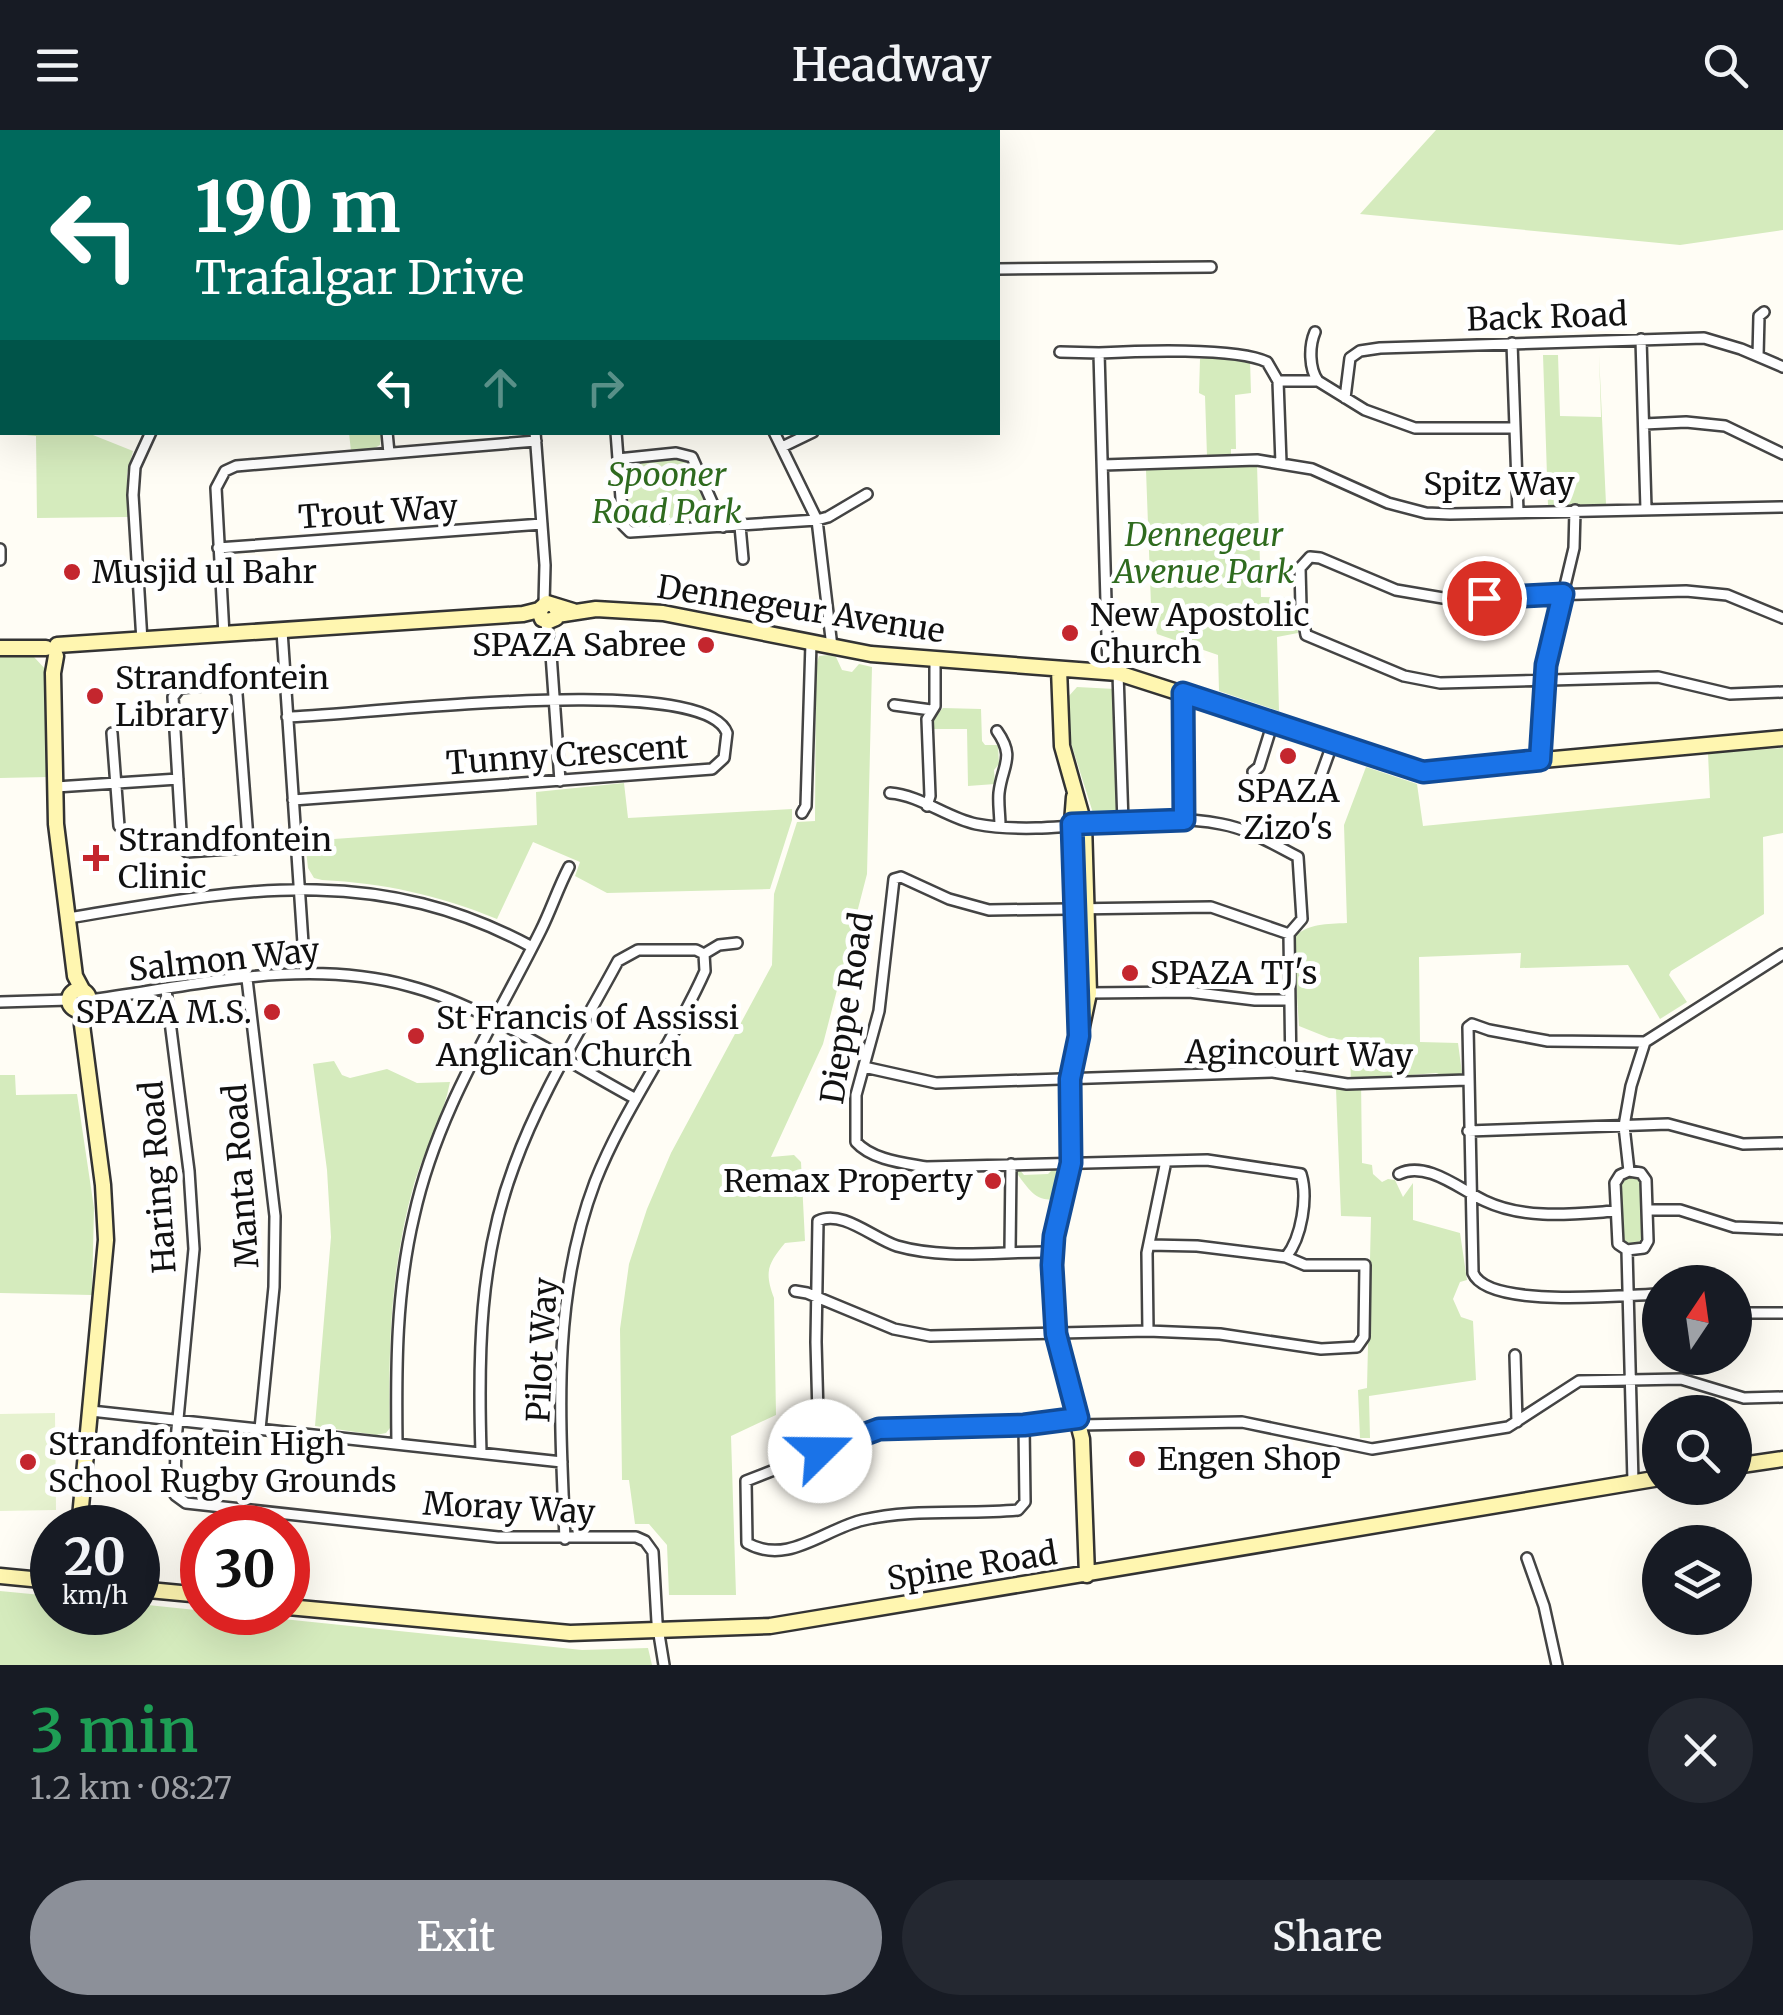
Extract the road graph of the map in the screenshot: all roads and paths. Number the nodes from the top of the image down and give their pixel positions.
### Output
1 (1212, 266) dead end
2 (1000, 269) edge
3 (1764, 312) dead end
4 (1316, 332) dead end
5 (1641, 339) junction
6 (1512, 342) junction
7 (1060, 352) dead end
8 (1099, 353) junction
9 (1758, 356) junction
10 (1783, 367) edge
11 (1318, 381) junction
12 (1278, 382) junction
13 (1344, 398) junction
14 (1644, 424) junction
15 (1514, 428) junction
16 (150, 435) edge
17 (387, 435) edge
18 (616, 435) edge
19 (776, 435) edge
20 (807, 435) edge
21 (536, 437) edge
22 (782, 447) junction
23 (389, 454) junction
24 (1783, 454) edge
25 (618, 459) junction
26 (1281, 463) junction
27 (1103, 464) junction
28 (867, 494) dead end
29 (1783, 507) edge
30 (1646, 509) junction
31 (1575, 510) junction
32 (1518, 512) junction
33 (817, 520) junction
34 (542, 524) junction
35 (740, 526) junction
36 (723, 528) junction
37 (218, 548) junction
38 (0, 549) edge
39 (743, 559) dead end
40 (0, 560) edge
41 (1563, 594) junction
42 (548, 612) junction
43 (1783, 618) edge
44 (282, 631) junction
45 (224, 635) junction
46 (142, 641) junction
47 (811, 643) junction
48 (832, 647) junction
49 (0, 648) edge
50 (53, 652) junction
51 (935, 660) junction
52 (1059, 669) junction
53 (1113, 673) junction
54 (1544, 681) junction
55 (1783, 692) edge
56 (1183, 693) junction
57 (554, 700) junction
58 (894, 705) dead end
59 (931, 710) junction
60 (287, 717) junction
61 (1273, 722) junction
62 (997, 731) dead end
63 (112, 733) dead end
64 (1783, 738) edge
65 (1333, 742) junction
66 (1540, 760) junction
67 (1253, 772) dead end
68 (178, 779) junction
69 (560, 781) junction
70 (116, 783) junction
71 (56, 787) junction
72 (1312, 792) dead end
73 (890, 793) dead end
74 (293, 800) junction
75 (927, 806) junction
76 (802, 813) dead end
77 (1184, 820) junction
78 (1123, 823) junction
79 (1078, 824) junction
80 (119, 826) dead end
81 (1000, 826) junction
82 (569, 868) dead end
83 (300, 889) junction
84 (1080, 909) junction
85 (68, 918) junction
86 (1289, 934) junction
87 (737, 943) dead end
88 (532, 947) junction
89 (704, 954) junction
90 (1783, 954) edge
91 (305, 973) junction
92 (247, 979) junction
93 (166, 990) junction
94 (1089, 993) junction
95 (79, 1000) junction
96 (1289, 1000) junction
97 (0, 1002) edge
98 (492, 1020) junction
99 (1079, 1036) junction
100 (1645, 1042) junction
101 (564, 1060) junction
102 (864, 1066) junction
103 (1292, 1072) junction
104 (1070, 1079) junction
105 (1467, 1080) junction
106 (636, 1099) junction
107 (1624, 1126) junction
108 (1468, 1130) junction
109 (1783, 1142) edge
110 (1166, 1161) junction
111 (1071, 1163) junction
112 (1011, 1164) junction
113 (1629, 1172) junction
114 (1399, 1174) dead end
115 (1470, 1194) junction
116 (1615, 1210) junction
117 (1647, 1210) junction
118 (1783, 1229) edge
119 (1149, 1245) junction
120 (1627, 1250) junction
121 (1010, 1252) junction
122 (1052, 1252) junction
123 (1286, 1257) junction
124 (795, 1291) dead end
125 (1628, 1295) junction
126 (1642, 1295) edge
127 (818, 1298) junction
128 (1783, 1313) edge
129 (1752, 1314) edge
130 (1148, 1331) junction
131 (1056, 1334) junction
132 (1515, 1354) dead end
133 (1630, 1380) junction
134 (1783, 1397) edge
135 (91, 1411) junction
136 (177, 1420) junction
137 (1079, 1422) junction
138 (1516, 1422) junction
139 (1024, 1425) junction
140 (260, 1429) junction
141 (397, 1444) junction
142 (820, 1451) junction
143 (481, 1454) junction
144 (1783, 1458) edge
145 (562, 1462) junction
146 (1752, 1463) edge
147 (1642, 1481) edge
148 (1633, 1482) junction
149 (81, 1505) edge
150 (565, 1538) junction
151 (1527, 1558) dead end
152 (1087, 1575) junction
153 (0, 1576) edge
154 (30, 1579) edge
155 (310, 1609) edge
156 (659, 1632) junction
157 (664, 1665) edge
158 (1557, 1665) edge

1 - 2 street
3 - 9 street
4 - 11 street
5 - 6 street, Back Road
5 - 9 street, Back Road
5 - 14 street
6 - 13 street, Back Road
6 - 15 street
7 - 8 street
8 - 12 street
8 - 27 street
9 - 10 street, Back Road
11 - 12 street
11 - 13 street
12 - 26 street
13 - 15 street
14 - 24 street
14 - 30 street
15 - 32 street
16 - 46 street
17 - 23 street
18 - 25 street
19 - 22 street
20 - 22 street
21 - 23 street
21 - 34 street
22 - 33 street
23 - 37 street
25 - 36 street
25 - 36 street
26 - 27 street, Spitz Way
26 - 32 street, Spitz Way
27 - 53 street
28 - 33 street
29 - 30 street, Spitz Way
30 - 31 street, Spitz Way
31 - 32 street, Spitz Way
31 - 41 street
33 - 35 street
33 - 48 street
34 - 37 street, Trout Way
34 - 42 street
35 - 36 street
35 - 39 street
37 - 45 street
38 - 40 street
41 - 43 street
41 - 54 street
41 - 54 street
42 - 44 street, Dennegeur Avenue
42 - 47 street, Dennegeur Avenue
42 - 57 street
44 - 45 street, Dennegeur Avenue
44 - 60 street
45 - 46 street, Dennegeur Avenue
46 - 50 street, Dennegeur Avenue
47 - 48 street, Dennegeur Avenue
47 - 76 street
48 - 51 street, Dennegeur Avenue
49 - 50 street, Dennegeur Avenue
50 - 71 street
51 - 52 street, Dennegeur Avenue
51 - 59 street
52 - 53 street, Dennegeur Avenue
52 - 79 street
53 - 56 street, Dennegeur Avenue
53 - 78 street
54 - 55 street
54 - 66 street
56 - 61 street, Dennegeur Avenue
56 - 77 street
57 - 60 street, Tunny Crescent
57 - 69 street
57 - 69 street, Tunny Crescent
58 - 59 street
59 - 75 street
60 - 74 street
61 - 65 street, Dennegeur Avenue
61 - 67 street
62 - 81 street
63 - 70 street
64 - 66 street, Dennegeur Avenue
65 - 66 street, Dennegeur Avenue
65 - 72 street
68 - 68 street
68 - 70 street
69 - 74 street, Tunny Crescent
70 - 71 street
70 - 80 street
71 - 85 street
73 - 75 street
74 - 83 street
75 - 81 street
77 - 78 street
77 - 86 street
78 - 79 street
79 - 81 street
79 - 84 street
82 - 88 street
83 - 85 street
83 - 88 street
83 - 91 street
84 - 86 street
84 - 94 street
84 - 99 street
84 - 102 street, Dieppe Road
85 - 95 street
86 - 96 street
87 - 89 street
88 - 98 street
89 - 101 street
89 - 106 street, Pilot Way
90 - 100 street
91 - 92 street, Salmon Way
91 - 98 street, Salmon Way
92 - 93 street, Salmon Way
92 - 140 street, Manta Road
93 - 95 street, Salmon Way
93 - 136 street, Haring Road
94 - 96 street
94 - 99 street
95 - 97 street, Salmon Way
95 - 135 street
96 - 103 street
98 - 101 street, Salmon Way
98 - 141 street
99 - 104 street
100 - 105 street
100 - 107 street
101 - 106 street, Salmon Way
101 - 143 street
102 - 104 street, Agincourt Way
102 - 112 street, Dieppe Road
103 - 104 street, Agincourt Way
103 - 105 street, Agincourt Way
104 - 111 street
105 - 108 street
106 - 145 street, Pilot Way
107 - 108 street
107 - 109 street
107 - 113 street
108 - 115 street
110 - 111 street
110 - 119 street
110 - 123 street
111 - 112 street
111 - 122 street
112 - 121 street
113 - 116 street
113 - 117 street
114 - 115 street
115 - 116 street
115 - 125 street
116 - 120 street
117 - 118 street
117 - 120 street
119 - 123 street
119 - 130 street
120 - 125 street
121 - 122 street
121 - 127 street
122 - 131 street
123 - 130 street
124 - 127 street
125 - 126 street
125 - 133 street
127 - 131 street
127 - 142 street
128 - 129 street
130 - 131 street
131 - 137 street
132 - 138 street
133 - 134 street
133 - 138 street
133 - 148 street
135 - 136 street
135 - 149 street
136 - 140 street
136 - 150 street, Moray Way
137 - 138 street
137 - 139 street
137 - 152 street
139 - 142 street
139 - 142 street
140 - 141 street
141 - 143 street
143 - 145 street
144 - 146 street
145 - 150 street, Pilot Way
147 - 148 street, Spine Road
148 - 152 street, Spine Road
150 - 156 street, Moray Way
151 - 158 street
152 - 156 street, Spine Road
153 - 154 street
155 - 156 street, Spine Road
156 - 157 street

